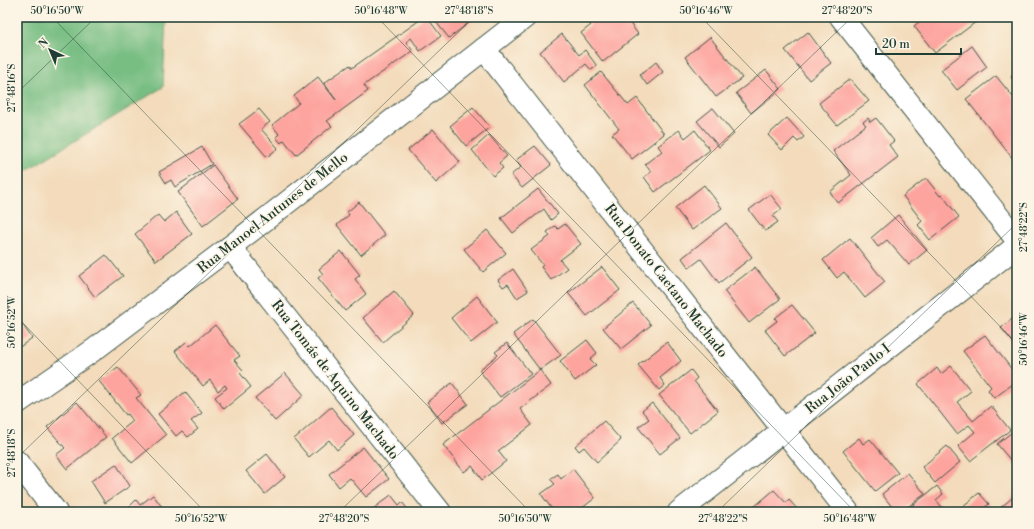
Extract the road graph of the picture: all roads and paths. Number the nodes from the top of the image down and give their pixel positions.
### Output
1 (525, 17) edge
2 (841, 17) edge
3 (484, 49) junction
4 (1017, 240) edge
5 (1017, 246) edge
6 (230, 247) junction
7 (17, 404) edge
8 (783, 430) junction
9 (17, 462) edge
10 (56, 512) edge
11 (440, 512) edge
12 (679, 512) edge
13 (848, 512) edge

1 - 3 street, Rua Manoel Antunes de Mello
2 - 4 street
3 - 6 street, Rua Manoel Antunes de Mello
3 - 8 street, Rua Donato Caetano Machado
5 - 8 street, Rua João Paulo I
6 - 7 street, Rua Manoel Antunes de Mello
6 - 11 street, Rua Tomás de Aquino Machado
8 - 12 street, Rua João Paulo I
8 - 13 street, Rua Donato Caetano Machado
9 - 10 street

